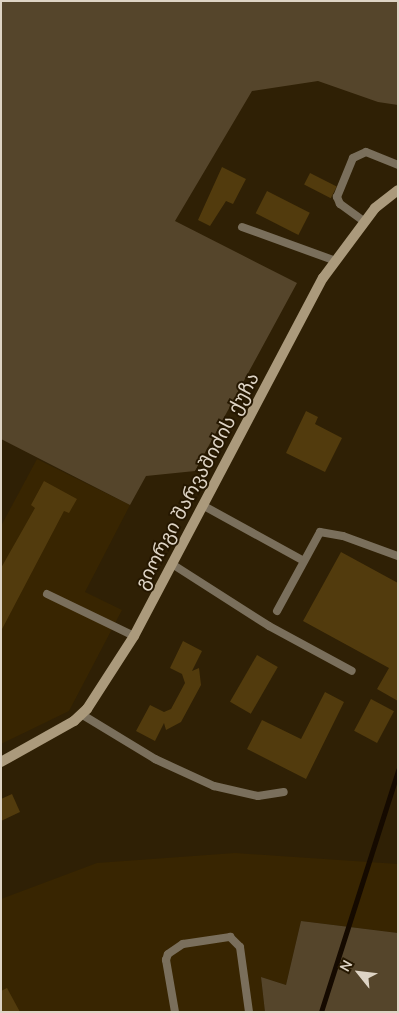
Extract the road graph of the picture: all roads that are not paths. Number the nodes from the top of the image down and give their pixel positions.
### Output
1 (398, 165) edge
2 (398, 190) edge
3 (365, 222) junction
4 (242, 227) dead end
5 (336, 261) junction
6 (204, 506) junction
7 (398, 556) edge
8 (304, 561) junction
9 (172, 564) junction
10 (47, 594) dead end
11 (276, 611) dead end
12 (134, 636) junction
13 (352, 671) dead end
14 (82, 714) junction
15 (1, 762) edge
16 (284, 792) dead end
17 (175, 1012) edge
18 (249, 1012) edge

1 - 3 lane
2 - 3 street, გიორგი შარვაშიძის ქუჩა
3 - 5 street, გიორგი შარვაშიძის ქუჩა
4 - 5 lane
5 - 6 street, გიორგი შარვაშიძის ქუჩა
6 - 8 lane
6 - 9 street, გიორგი შარვაშიძის ქუჩა
7 - 8 lane
8 - 11 lane
9 - 12 street, გიორგი შარვაშიძის ქუჩა
9 - 13 lane
10 - 12 lane
12 - 14 street, გიორგი შარვაშიძის ქუჩა
14 - 15 street, გიორგი შარვაშიძის ქუჩა
14 - 16 lane
17 - 18 lane

